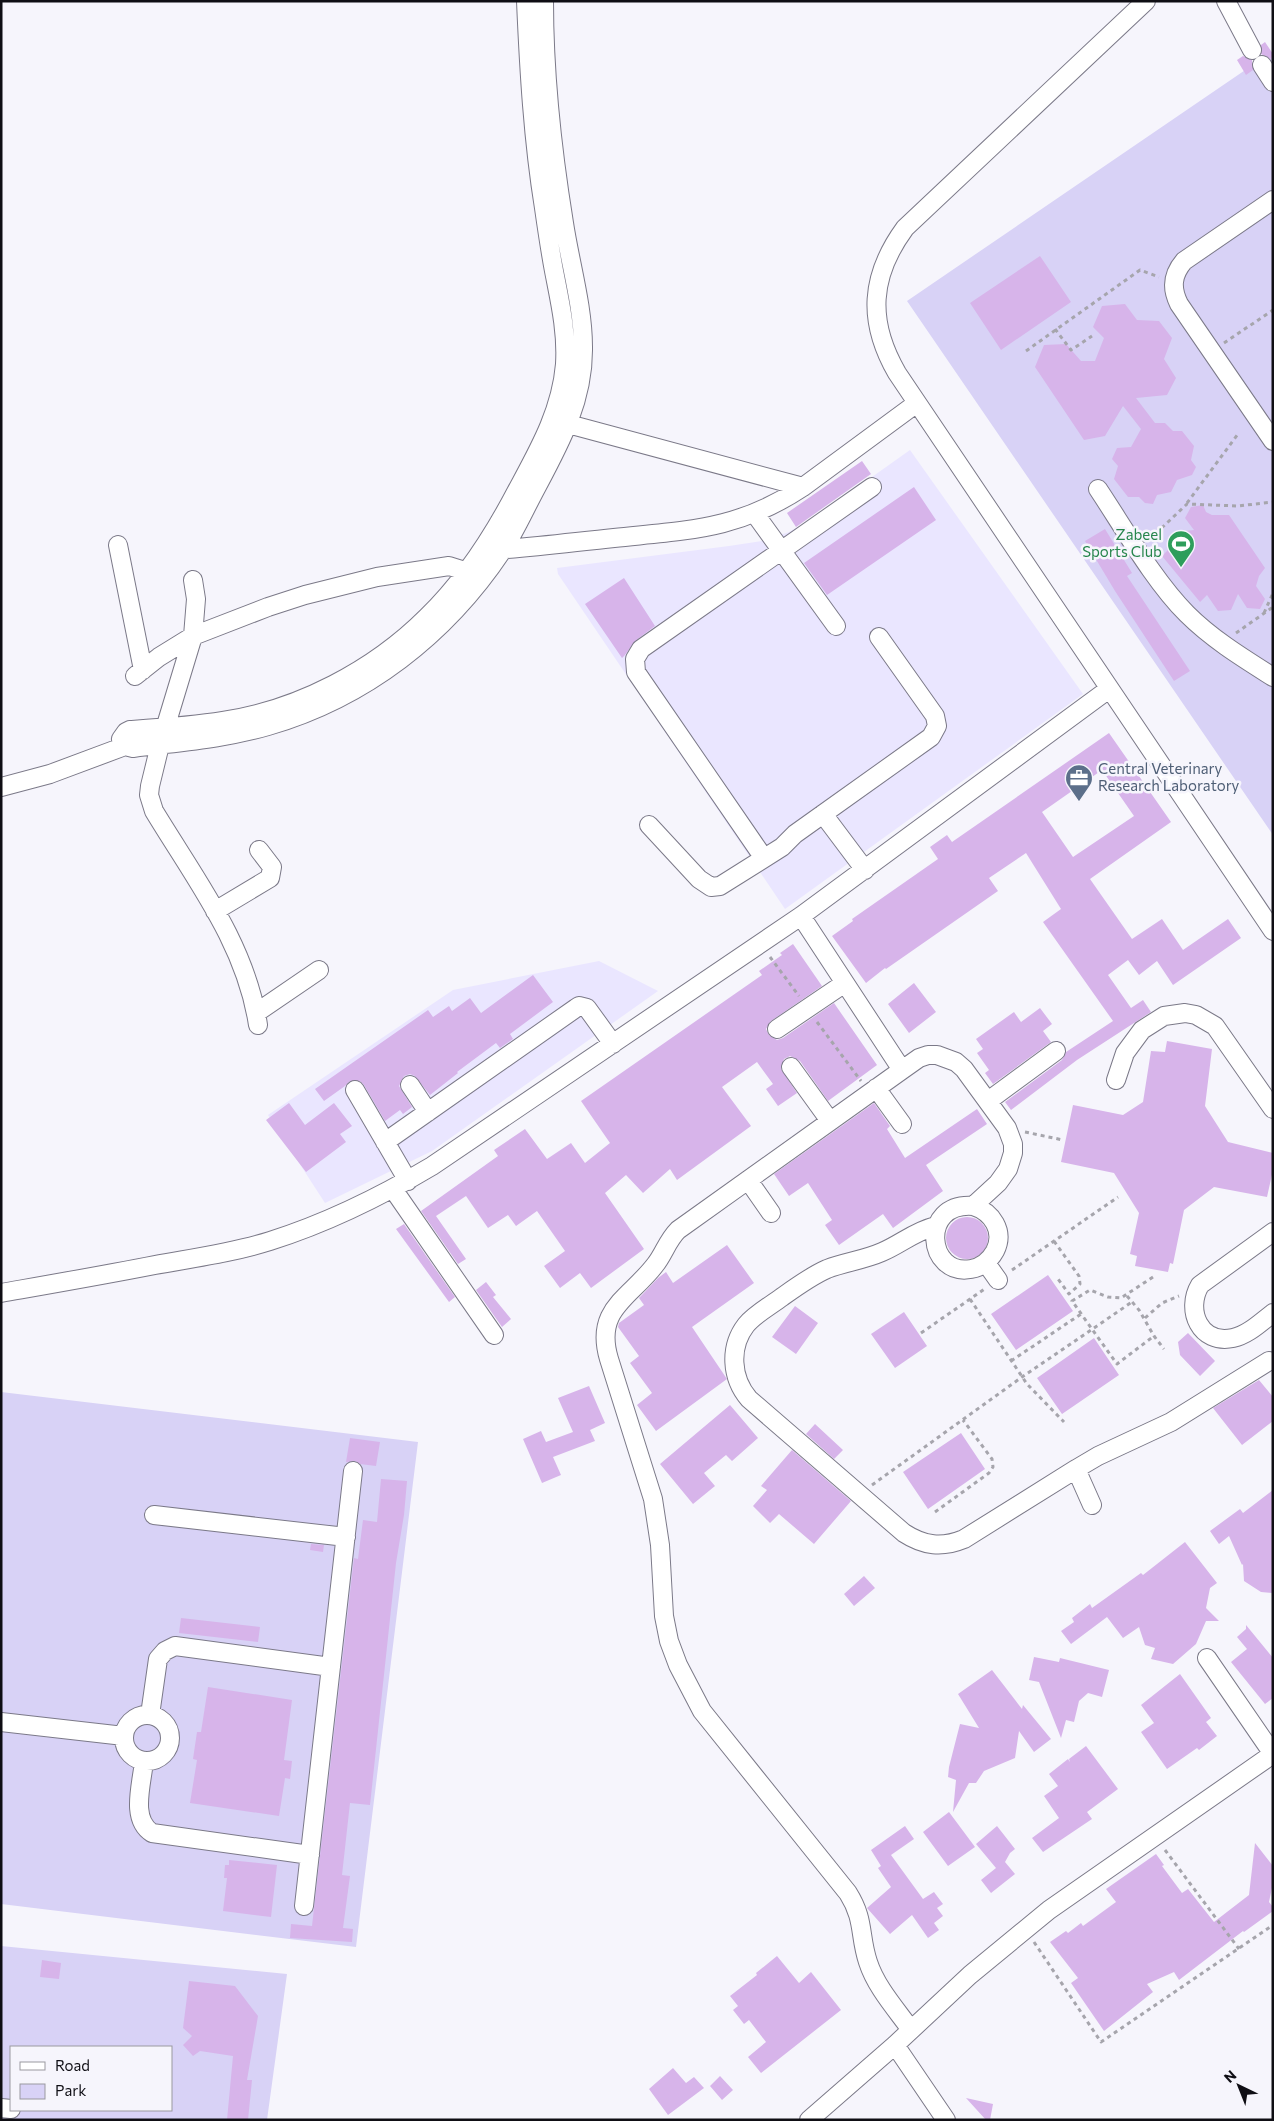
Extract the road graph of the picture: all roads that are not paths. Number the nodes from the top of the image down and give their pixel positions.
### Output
1 (526, 1) edge
2 (544, 1) edge
3 (1146, 1) edge
4 (1226, 1) edge
5 (1273, 82) edge
6 (1273, 200) edge
7 (565, 364) junction
8 (582, 367) junction
9 (917, 403) junction
10 (561, 422) junction
11 (1273, 441) edge
12 (803, 487) junction
13 (872, 487) dead end
14 (1098, 489) dead end
15 (755, 514) junction
16 (118, 545) dead end
17 (503, 550) junction
18 (781, 550) junction
19 (480, 551) junction
20 (465, 571) junction
21 (194, 580) dead end
22 (836, 626) dead end
23 (193, 636) junction
24 (879, 637) dead end
25 (1273, 677) edge
26 (1109, 689) junction
27 (166, 727) junction
28 (160, 745) junction
29 (125, 746) junction
30 (1, 787) edge
31 (823, 814) junction
32 (649, 825) dead end
33 (795, 834) junction
34 (258, 850) dead end
35 (759, 851) junction
36 (865, 870) junction
37 (699, 879) junction
38 (215, 911) junction
39 (801, 916) junction
40 (1273, 931) edge
41 (319, 970) dead end
42 (845, 983) junction
43 (777, 1029) dead end
44 (612, 1044) junction
45 (1056, 1051) dead end
46 (791, 1067) dead end
47 (902, 1070) junction
48 (1116, 1080) dead end
49 (410, 1085) dead end
50 (876, 1088) junction
51 (355, 1090) dead end
52 (1270, 1098) edge
53 (988, 1101) junction
54 (428, 1112) junction
55 (830, 1121) junction
56 (902, 1124) dead end
57 (385, 1142) junction
58 (748, 1180) junction
59 (400, 1185) junction
60 (973, 1206) junction
61 (771, 1213) dead end
62 (936, 1226) junction
63 (1273, 1232) edge
64 (986, 1263) junction
65 (998, 1280) road end
66 (1, 1293) edge
67 (1273, 1313) edge
68 (494, 1335) dead end
69 (1269, 1361) dead end
70 (1076, 1469) junction
71 (353, 1471) dead end
72 (1092, 1505) dead end
73 (154, 1515) dead end
74 (346, 1537) junction
75 (1207, 1658) dead end
76 (331, 1667) junction
77 (150, 1715) junction
78 (1, 1722) edge
79 (124, 1736) junction
80 (1273, 1754) edge
81 (144, 1761) junction
82 (310, 1855) junction
83 (304, 1906) dead end
84 (911, 2030) junction
85 (895, 2046) junction
86 (809, 2120) edge
87 (946, 2120) edge

1 - 7 street
2 - 8 street
3 - 9 street
4 - 5 street
6 - 11 street
7 - 8 street
7 - 10 street
8 - 10 street
9 - 12 street
9 - 26 street
10 - 12 street
10 - 17 street
10 - 19 street
12 - 15 street
13 - 18 street
14 - 25 street
15 - 17 street
15 - 18 street
16 - 23 street
17 - 19 street
17 - 28 street
18 - 22 street
18 - 35 street
19 - 20 street
20 - 23 street
20 - 27 street
21 - 23 street
23 - 27 street
24 - 31 street
26 - 36 street
26 - 40 street
27 - 28 street
27 - 29 street
28 - 29 street
28 - 38 street
29 - 30 street
31 - 33 street
31 - 36 street
32 - 37 street
33 - 35 street
33 - 37 street
34 - 38 street
35 - 37 street
36 - 39 street
38 - 41 street
39 - 42 street
39 - 44 street
42 - 43 street
42 - 47 street
44 - 54 street
44 - 59 street
45 - 53 street
46 - 55 street
47 - 50 street
47 - 53 street
48 - 52 street
49 - 54 street
50 - 55 street
50 - 56 street
51 - 57 street
53 - 60 street
54 - 57 street
55 - 58 street
57 - 59 street
58 - 61 street
58 - 84 street
59 - 66 street
59 - 68 street
60 - 62 street
60 - 64 street
62 - 64 street
62 - 70 street
63 - 67 street
64 - 65 street
69 - 70 street
70 - 72 street
71 - 74 street
73 - 74 street
74 - 76 street
75 - 80 street
76 - 77 street
76 - 82 street
77 - 79 street
77 - 81 street
78 - 79 street
79 - 81 street
80 - 84 street
81 - 82 street
82 - 83 street
84 - 85 street
85 - 86 street
85 - 87 street

